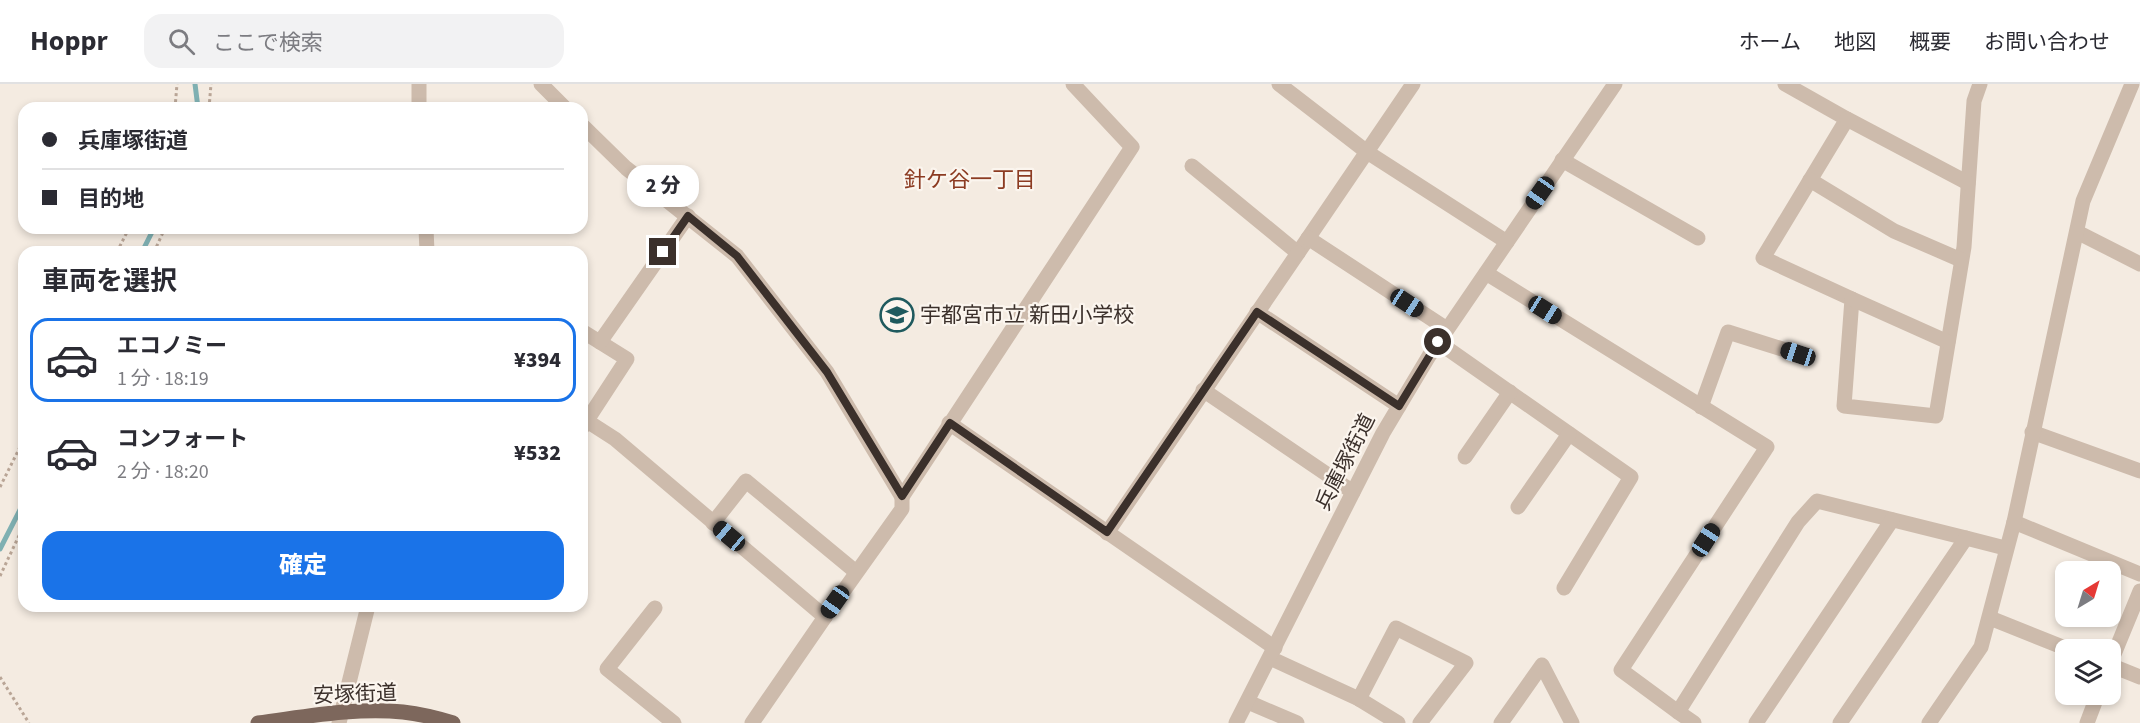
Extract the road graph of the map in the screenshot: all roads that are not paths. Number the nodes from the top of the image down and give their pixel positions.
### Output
1 (419, 84) edge
2 (541, 84) edge
3 (1073, 84) edge
4 (1279, 84) edge
5 (1413, 84) edge
6 (1615, 84) edge
7 (1980, 84) edge
8 (2132, 84) edge
9 (1788, 85) edge
10 (419, 102) edge
11 (559, 102) edge
12 (1847, 119) junction
13 (588, 131) edge
14 (1367, 152) junction
15 (1562, 160) junction
16 (1192, 166) dead end
17 (1810, 180) junction
18 (1968, 183) junction
19 (688, 216) junction
20 (2077, 232) junction
21 (1308, 238) junction
22 (1698, 238) dead end
23 (1507, 242) junction
24 (1298, 253) junction
25 (1961, 260) junction
26 (2140, 264) edge
27 (1486, 273) junction
28 (1852, 299) junction
29 (1257, 312) junction
30 (1447, 329) junction
31 (588, 335) edge
32 (600, 342) junction
33 (1438, 342) junction
34 (1948, 342) junction
35 (1798, 354) dead end
36 (1203, 390) junction
37 (1510, 392) junction
38 (1399, 406) junction
39 (1701, 406) junction
40 (588, 420) edge
41 (950, 423) junction
42 (588, 426) edge
43 (2032, 432) junction
44 (1569, 434) junction
45 (1465, 457) dead end
46 (2140, 471) edge
47 (1353, 492) junction
48 (902, 496) junction
49 (1518, 507) dead end
50 (1892, 520) junction
51 (2014, 522) junction
52 (713, 523) junction
53 (1107, 532) junction
54 (1966, 538) junction
55 (2005, 548) junction
56 (856, 572) junction
57 (2140, 574) edge
58 (1564, 588) dead end
59 (2140, 591) edge
60 (655, 608) dead end
61 (367, 612) edge
62 (825, 617) junction
63 (1990, 618) junction
64 (2120, 639) edge
65 (2055, 644) edge
66 (1272, 653) junction
67 (2121, 669) edge
68 (2140, 677) edge
69 (1359, 699) junction
70 (1248, 702) junction
71 (2094, 705) edge
72 (1678, 712) junction
73 (341, 718) edge
74 (258, 723) edge
75 (453, 723) edge
76 (674, 723) edge
77 (752, 723) edge
78 (1236, 723) edge
79 (1297, 723) edge
80 (1398, 723) edge
81 (1420, 723) edge
82 (1501, 723) edge
83 (1572, 723) edge
84 (1694, 723) edge
85 (1756, 723) edge
86 (1840, 723) edge
87 (1929, 723) edge
88 (2087, 723) edge

1 - 10 street
2 - 11 street
3 - 41 street
4 - 14 street
5 - 14 street
6 - 15 street, 兵庫塚街道
7 - 18 street
8 - 20 street
9 - 12 street
12 - 17 street
12 - 18 street
13 - 19 street
14 - 21 street
14 - 23 street
15 - 22 street
15 - 23 street, 兵庫塚街道
16 - 24 street
17 - 25 street
17 - 28 street
18 - 25 street
19 - 32 street
19 - 48 street
20 - 26 street
20 - 43 street
21 - 24 street
21 - 30 street
23 - 27 street, 兵庫塚街道
24 - 29 street
25 - 34 street
27 - 30 street, 兵庫塚街道
27 - 39 street
28 - 34 street
28 - 34 street
29 - 36 street
29 - 38 street
30 - 33 street, 兵庫塚街道
31 - 32 street
32 - 40 street
33 - 37 street
33 - 38 street, 兵庫塚街道
35 - 39 street
36 - 47 street
36 - 53 street
37 - 44 street
37 - 45 street
38 - 47 street, 兵庫塚街道
39 - 72 street
41 - 48 street
41 - 53 street
42 - 52 street
43 - 46 street
43 - 51 street
44 - 49 street
44 - 58 street
47 - 66 street, 兵庫塚街道
48 - 56 street
50 - 54 street
50 - 72 street
50 - 85 street
51 - 55 street
51 - 57 street
52 - 56 street
52 - 62 street
53 - 66 street
54 - 55 street
54 - 86 street
55 - 63 street
56 - 62 street
59 - 64 street
60 - 76 street
61 - 73 street
62 - 77 street
63 - 65 street
63 - 87 street
66 - 69 street
66 - 70 street, 兵庫塚街道
67 - 68 street
69 - 80 street
69 - 81 street
70 - 78 street, 兵庫塚街道
70 - 79 street
71 - 88 street
72 - 84 street
73 - 74 main road, 安塚街道
73 - 75 main road, 安塚街道
82 - 83 street

